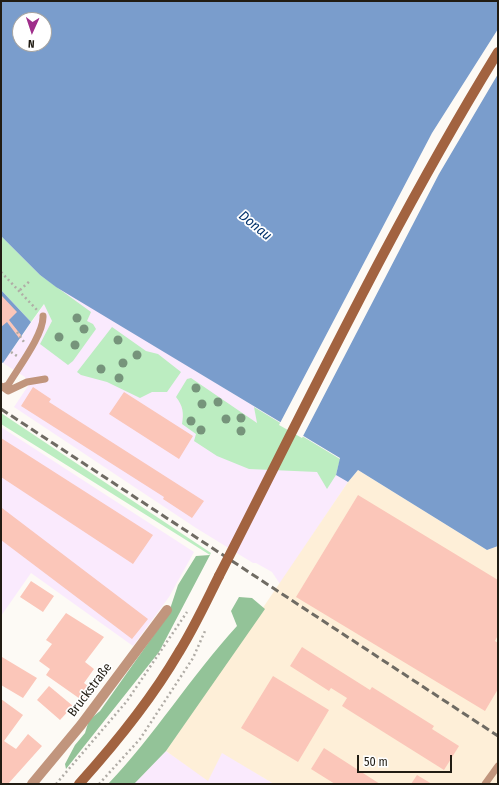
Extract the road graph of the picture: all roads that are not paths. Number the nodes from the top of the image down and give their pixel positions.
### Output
1 (498, 52) edge
2 (43, 316) road end
3 (45, 379) dead end
4 (2, 387) edge
5 (167, 610) dead end
6 (498, 766) edge
7 (32, 784) edge
8 (79, 784) edge
9 (485, 784) edge

1 - 8 main road, bridge
2 - 4 lane
3 - 4 lane
5 - 7 street, Bruckstraße
6 - 9 lane

